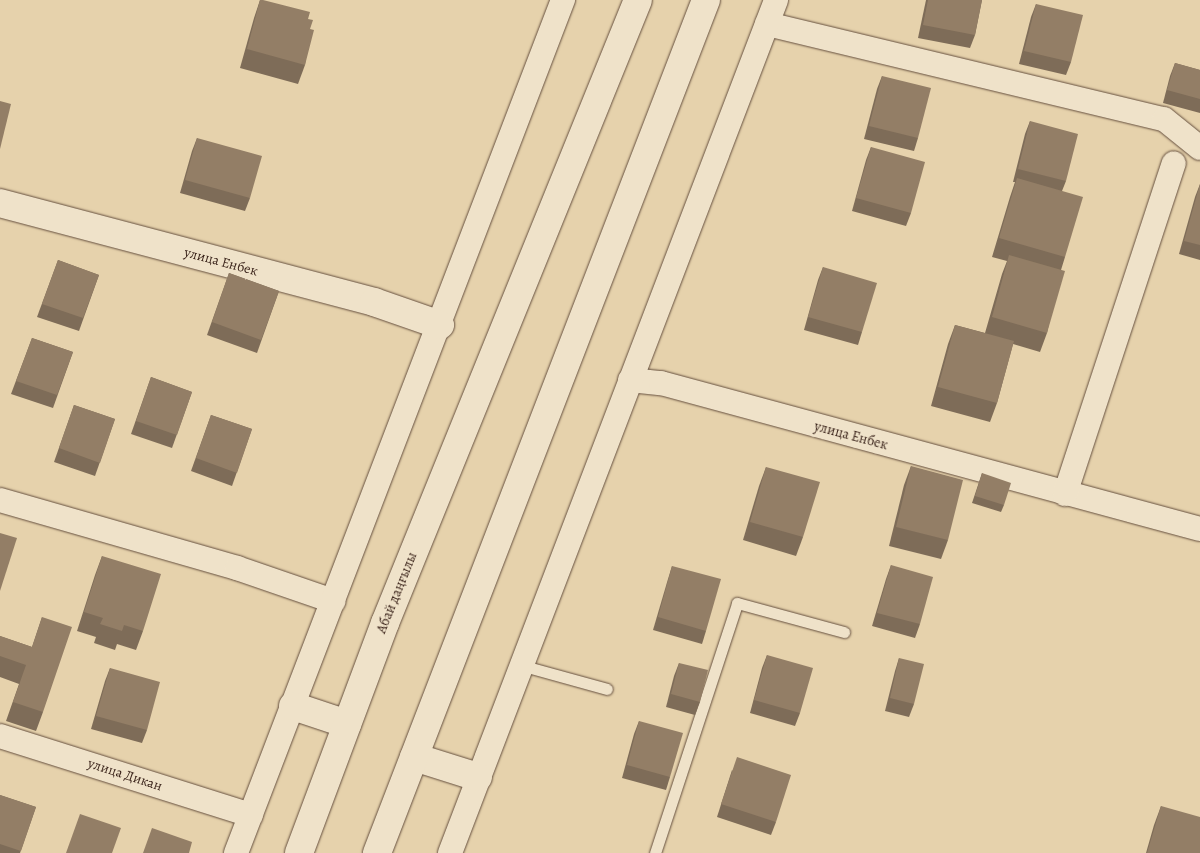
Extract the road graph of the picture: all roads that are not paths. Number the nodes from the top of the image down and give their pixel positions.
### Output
1 (563, 0) edge
2 (638, 0) edge
3 (706, 0) edge
4 (776, 0) edge
5 (767, 24) junction
6 (1200, 148) edge
7 (1174, 163) dead end
8 (0, 203) edge
9 (440, 325) junction
10 (630, 380) junction
11 (1068, 495) junction
12 (0, 500) edge
13 (1200, 529) edge
14 (333, 601) junction
15 (844, 632) dead end
16 (520, 665) junction
17 (607, 689) dead end
18 (293, 706) junction
19 (347, 724) junction
20 (0, 736) edge
21 (414, 757) junction
22 (478, 777) junction
23 (251, 815) junction
24 (236, 853) edge
25 (298, 853) edge
26 (377, 853) edge
27 (450, 853) edge
28 (655, 853) edge

1 - 9 street
2 - 19 main road, Абай даңғылы
3 - 21 main road
4 - 5 street
5 - 6 street
5 - 10 street
7 - 11 street
8 - 9 main road, улица Енбек
9 - 14 street
10 - 11 street, улица Енбек
10 - 16 street
11 - 13 street, улица Енбек
12 - 14 street
14 - 18 street
15 - 28 lane
16 - 17 lane
16 - 22 street
18 - 19 main road
18 - 23 street
19 - 25 main road, Абай даңғылы
20 - 23 street, улица Дикан
21 - 22 main road
21 - 26 main road
22 - 27 street
23 - 24 street

